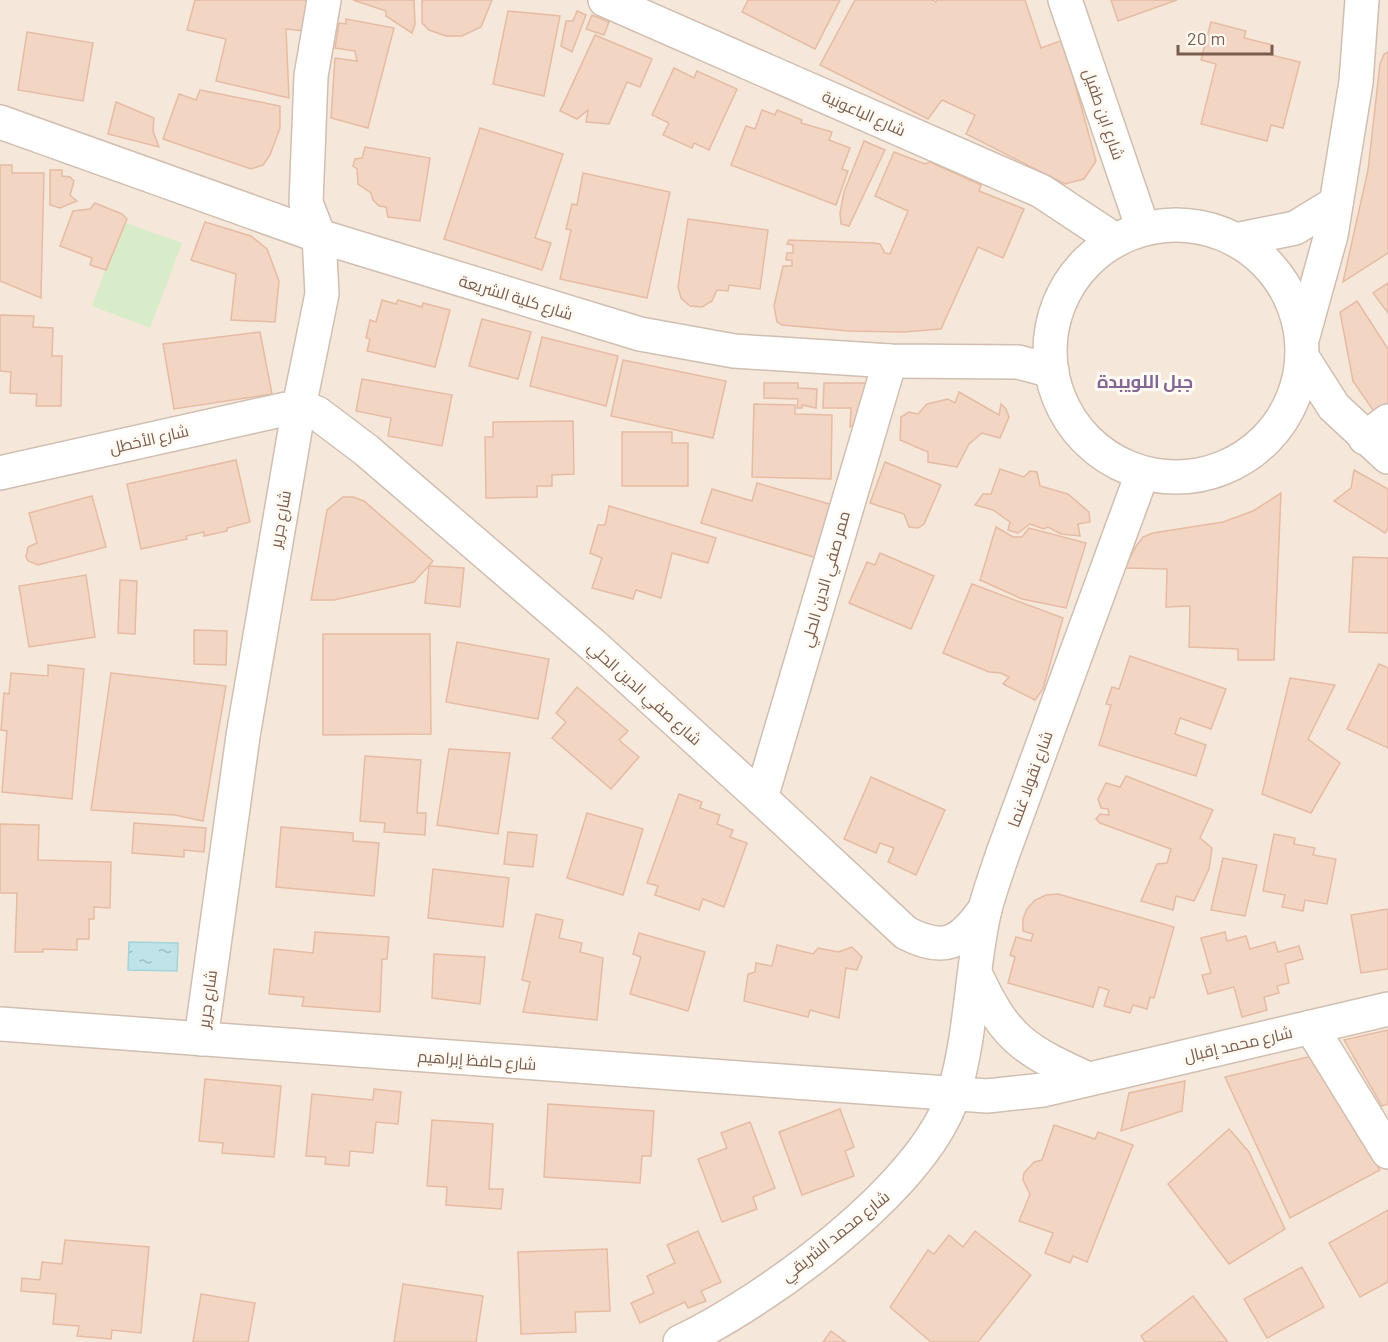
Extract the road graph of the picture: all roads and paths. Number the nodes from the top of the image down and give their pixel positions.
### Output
1 (324, 0) edge
2 (605, 0) edge
3 (1065, 0) edge
4 (1362, 0) edge
5 (0, 122) edge
6 (1336, 203) junction
7 (1129, 234) junction
8 (320, 236) junction
9 (1236, 240) junction
10 (1303, 348) junction
11 (890, 361) junction
12 (1052, 371) junction
13 (299, 407) junction
14 (1380, 439) edge
15 (0, 473) edge
16 (1142, 474) junction
17 (761, 798) junction
18 (985, 909) junction
19 (976, 975) junction
20 (1388, 1009) edge
21 (0, 1024) edge
22 (1311, 1027) junction
23 (201, 1039) junction
24 (1088, 1079) junction
25 (954, 1094) junction
26 (1388, 1152) edge
27 (680, 1342) edge

1 - 8 street, شارع جرير
2 - 7 street, شارع الباعونية
3 - 7 street, شارع ابن طفيل
4 - 6 street
5 - 8 street, شارع كلية الشريعة
6 - 9 street
6 - 10 street
7 - 9 street
7 - 12 street
8 - 11 street, شارع كلية الشريعة
8 - 13 street, شارع جرير
9 - 10 street
10 - 14 street
10 - 16 street
11 - 12 street, شارع كلية الشريعة
11 - 17 street, ممر صفي الدين الحلي
12 - 16 street
13 - 15 street, شارع الأخطل
13 - 17 street, شارع صفي الدين الحلي
13 - 23 street, شارع جرير
16 - 18 street, شارع نقولا غنما
17 - 18 street, شارع صفي الدين الحلي
18 - 19 street, شارع نقولا غنما
19 - 24 street
19 - 25 street, شارع نقولا غنما
20 - 22 street, شارع محمد إقبال
21 - 23 street, شارع حافظ إبراهيم
22 - 24 street, شارع محمد إقبال
22 - 26 street
23 - 25 street, شارع حافظ إبراهيم
24 - 25 street, شارع محمد إقبال
25 - 27 street, شارع محمد الشريقي

